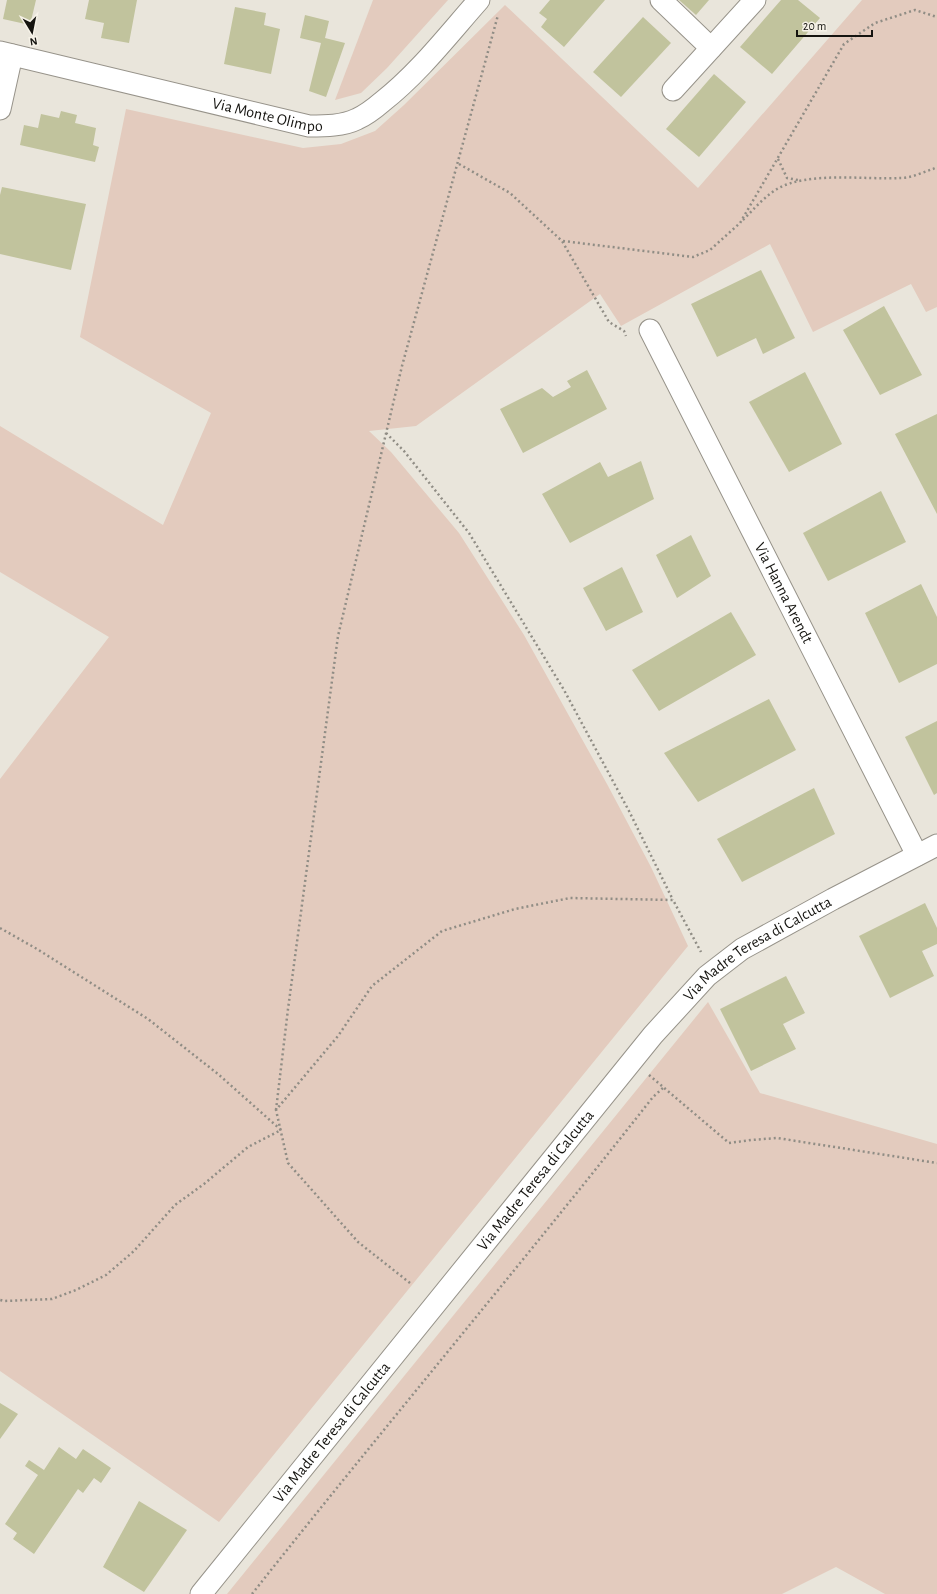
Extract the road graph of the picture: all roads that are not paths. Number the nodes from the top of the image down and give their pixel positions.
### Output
1 (479, 0) edge
2 (661, 0) edge
3 (755, 0) edge
4 (711, 48) junction
5 (6, 53) edge
6 (672, 90) dead end
7 (0, 109) edge
8 (650, 330) dead end
9 (937, 845) edge
10 (917, 855) junction
11 (201, 1594) edge

1 - 5 street, Via Monte Olimpo
2 - 4 street
3 - 4 street
4 - 6 street
5 - 7 street, Via Monte Olimpo
8 - 10 street, Via Hanna Arendt
9 - 10 street, Via Madre Teresa di Calcutta
10 - 11 street, Via Madre Teresa di Calcutta

